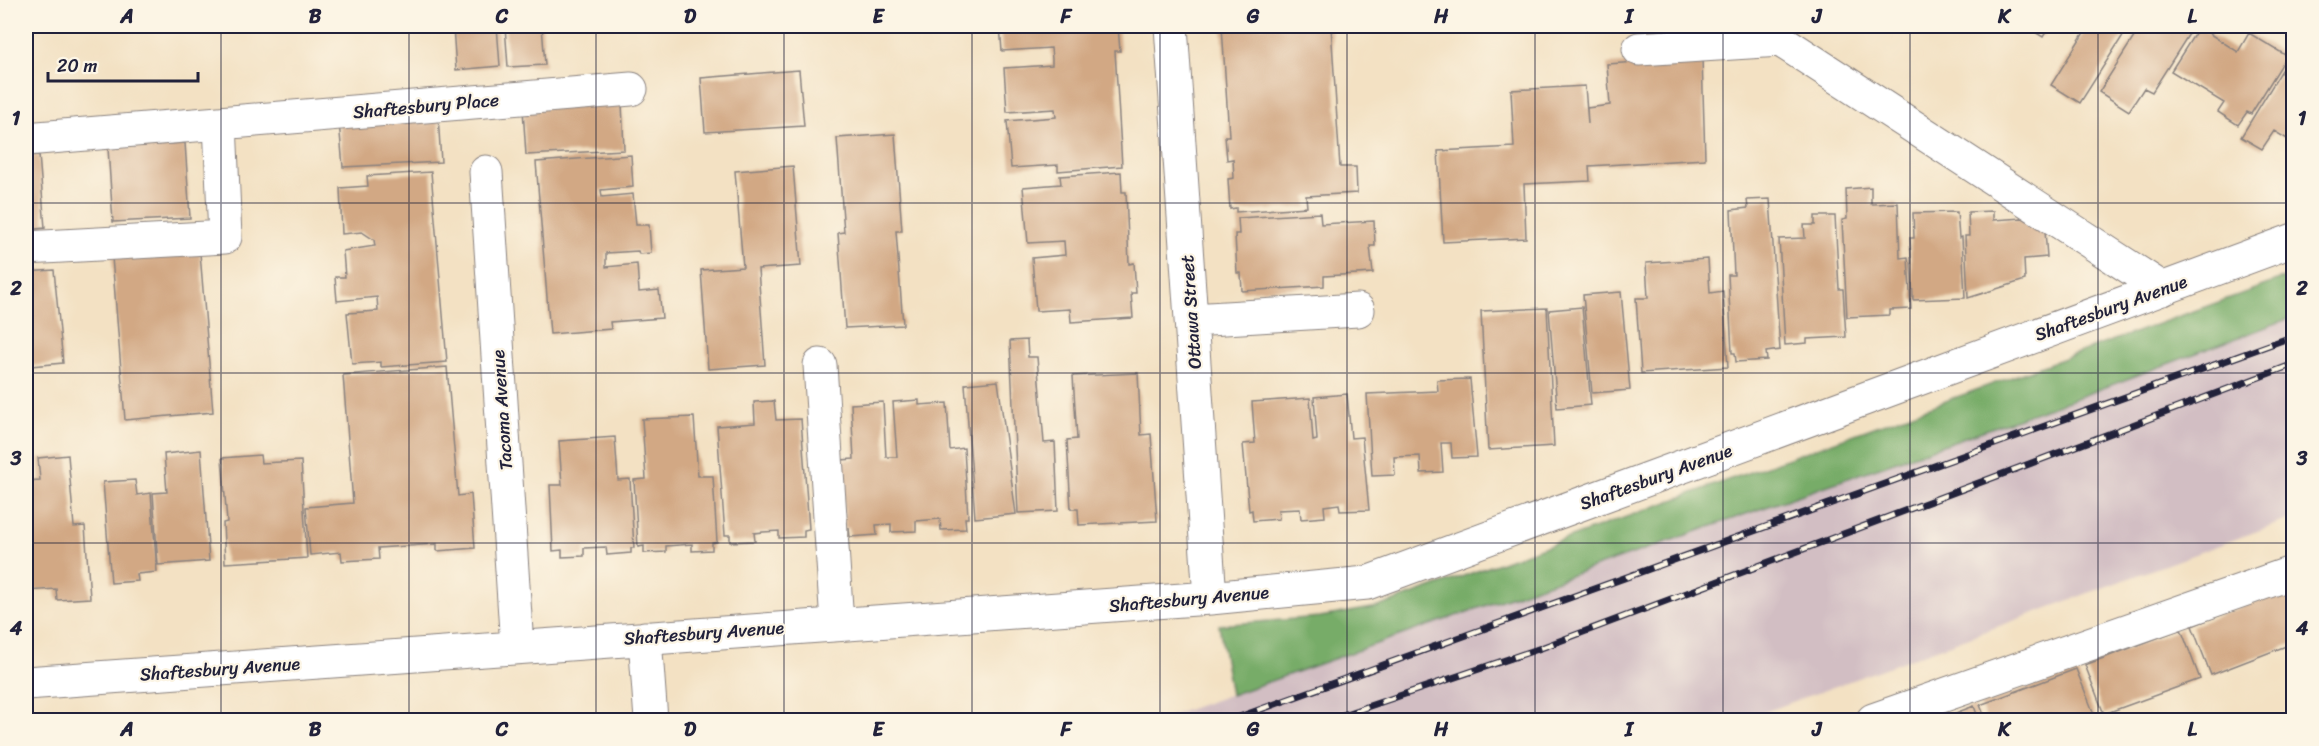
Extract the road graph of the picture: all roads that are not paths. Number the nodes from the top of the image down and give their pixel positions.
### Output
1 (1171, 26) edge
2 (1639, 49) dead end
3 (631, 89) dead end
4 (220, 123) junction
5 (26, 139) edge
6 (486, 172) dead end
7 (2294, 240) edge
8 (26, 248) edge
9 (2163, 289) junction
10 (1358, 310) dead end
11 (1192, 320) junction
12 (820, 365) dead end
13 (2294, 572) edge
14 (1210, 598) junction
15 (837, 623) junction
16 (645, 638) junction
17 (518, 647) junction
18 (26, 682) edge
19 (651, 720) edge
20 (1873, 720) edge

1 - 11 street, Ottawa Street
2 - 9 street
3 - 4 street, Shaftesbury Place
4 - 5 street, Shaftesbury Place
4 - 8 street
6 - 17 street, Tacoma Avenue
7 - 9 street, Shaftesbury Avenue
9 - 14 street, Shaftesbury Avenue
10 - 11 street
11 - 14 street, Ottawa Street
12 - 15 street
13 - 20 street
14 - 15 street, Shaftesbury Avenue
15 - 16 street, Shaftesbury Avenue
16 - 17 street, Shaftesbury Avenue
16 - 19 street
17 - 18 street, Shaftesbury Avenue

